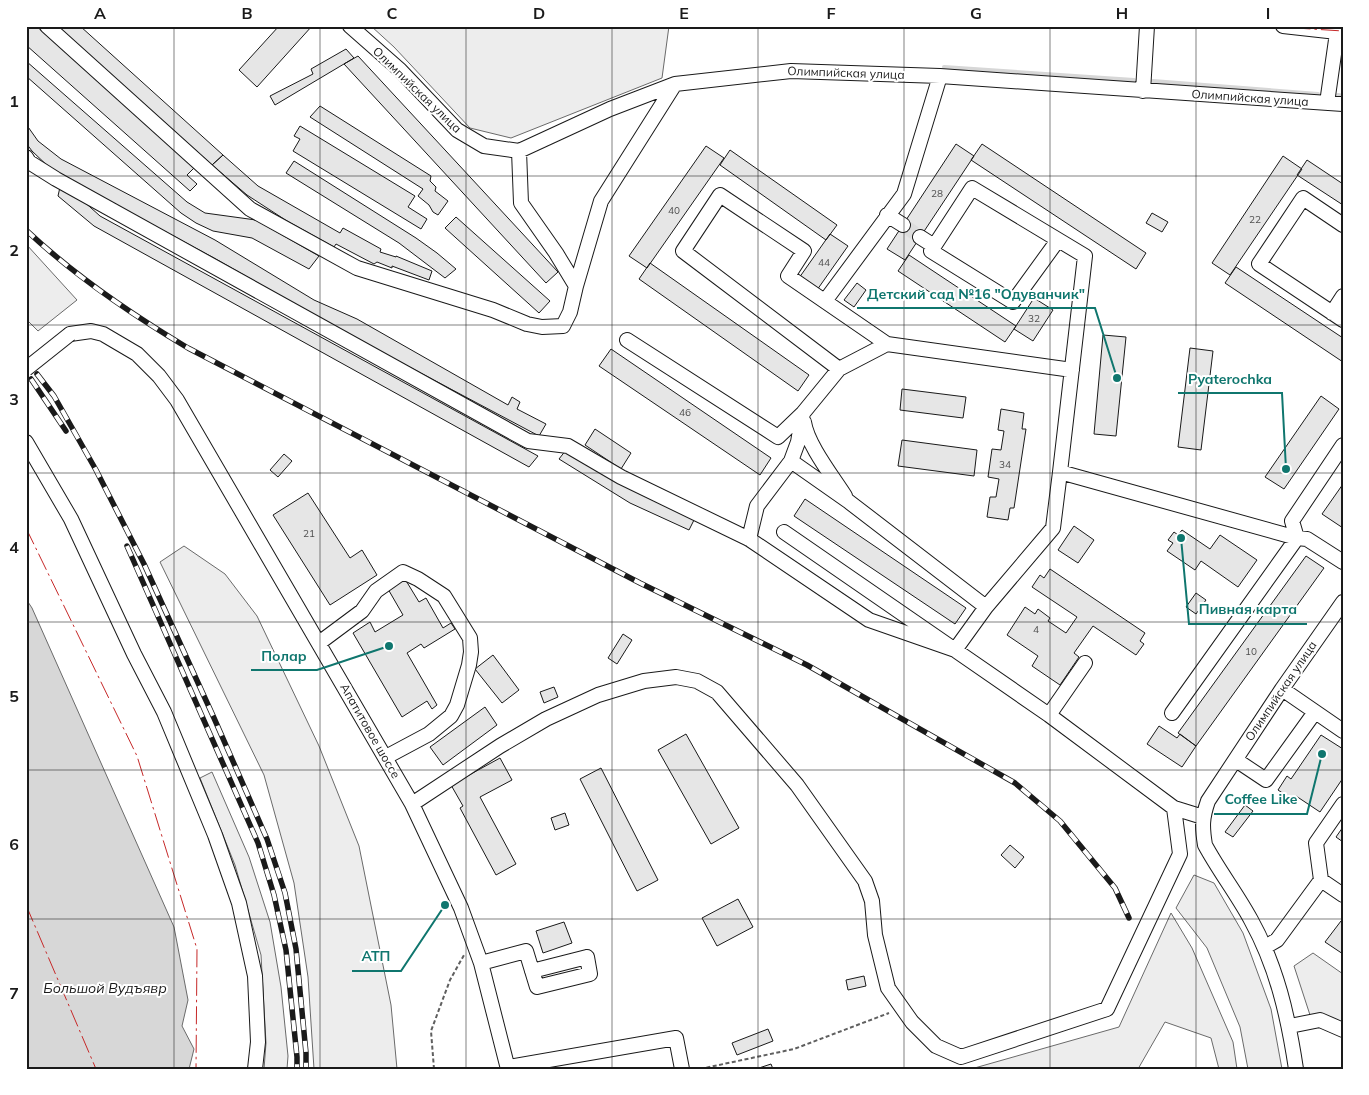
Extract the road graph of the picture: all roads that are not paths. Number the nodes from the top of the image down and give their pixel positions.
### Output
1 (46, 26) edge
2 (350, 26) edge
3 (1148, 26) edge
4 (1283, 26) edge
5 (1337, 29) edge
6 (940, 76) junction
7 (676, 84) junction
8 (1143, 91) junction
9 (1327, 103) junction
10 (1343, 104) edge
11 (519, 151) junction
12 (26, 157) edge
13 (887, 215) junction
14 (903, 225) tunnel mouth
15 (1343, 225) edge
16 (920, 237) tunnel mouth
17 (1058, 240) junction
18 (934, 246) junction
19 (576, 286) junction
20 (1343, 296) edge
21 (825, 300) junction
22 (1337, 317) edge
23 (626, 340) dead end
24 (887, 344) junction
25 (839, 369) junction
26 (26, 370) edge
27 (1072, 370) junction
28 (803, 413) junction
29 (26, 442) edge
30 (1343, 445) edge
31 (790, 461) junction
32 (1060, 472) junction
33 (848, 501) junction
34 (784, 532) dead end
35 (1297, 538) junction
36 (749, 539) junction
37 (1343, 562) edge
38 (1343, 602) edge
39 (986, 607) junction
40 (319, 643) junction
41 (955, 650) junction
42 (1085, 664) dead end
43 (1282, 689) junction
44 (1315, 712) junction
45 (1172, 713) dead end
46 (1049, 715) junction
47 (1343, 731) edge
48 (386, 758) junction
49 (1236, 760) junction
50 (412, 804) junction
51 (1343, 804) edge
52 (1174, 808) junction
53 (1203, 817) junction
54 (1321, 880) junction
55 (1343, 895) edge
56 (1265, 947) junction
57 (481, 963) junction
58 (532, 971) dead end
59 (1290, 1026) junction
60 (1343, 1030) edge
61 (508, 1068) edge
62 (255, 1069) edge
63 (682, 1069) edge
64 (1296, 1069) edge

1 - 19 street
2 - 11 street, Олимпийская улица
3 - 8 street
4 - 5 street
5 - 9 street
6 - 7 street, Олимпийская улица
6 - 8 street, Олимпийская улица
6 - 13 street
7 - 11 street, Олимпийская улица
7 - 19 street
8 - 9 street, Олимпийская улица
9 - 10 street, Олимпийская улица
11 - 19 street
12 - 36 street
13 - 14 street
13 - 21 street
15 - 22 street
16 - 18 street
17 - 18 street
17 - 18 street
17 - 27 street
20 - 22 street
21 - 24 street
21 - 25 street
23 - 28 street
24 - 25 street
24 - 27 street
25 - 28 street
26 - 40 street, Апатитовое шоссе, bridge
27 - 32 street
28 - 31 street
28 - 33 street
29 - 62 street
30 - 35 street
31 - 33 street
31 - 36 street
32 - 35 street
32 - 39 street
33 - 39 street
34 - 41 street
35 - 37 street
35 - 45 street
36 - 41 street
38 - 43 street, Олимпийская улица
39 - 41 street
40 - 48 street, Апатитовое шоссе
40 - 48 street
41 - 46 street
42 - 46 street
43 - 44 street
43 - 49 street, Олимпийская улица
44 - 47 street
44 - 49 street
46 - 52 street
48 - 50 street, Апатитовое шоссе
49 - 53 street, Олимпийская улица
50 - 52 street
50 - 57 street, Апатитовое шоссе
51 - 54 street
52 - 53 street
53 - 56 street
54 - 55 street
54 - 56 street
56 - 59 street
57 - 58 street
57 - 61 street, Апатитовое шоссе
59 - 60 street
59 - 64 street
61 - 63 street

